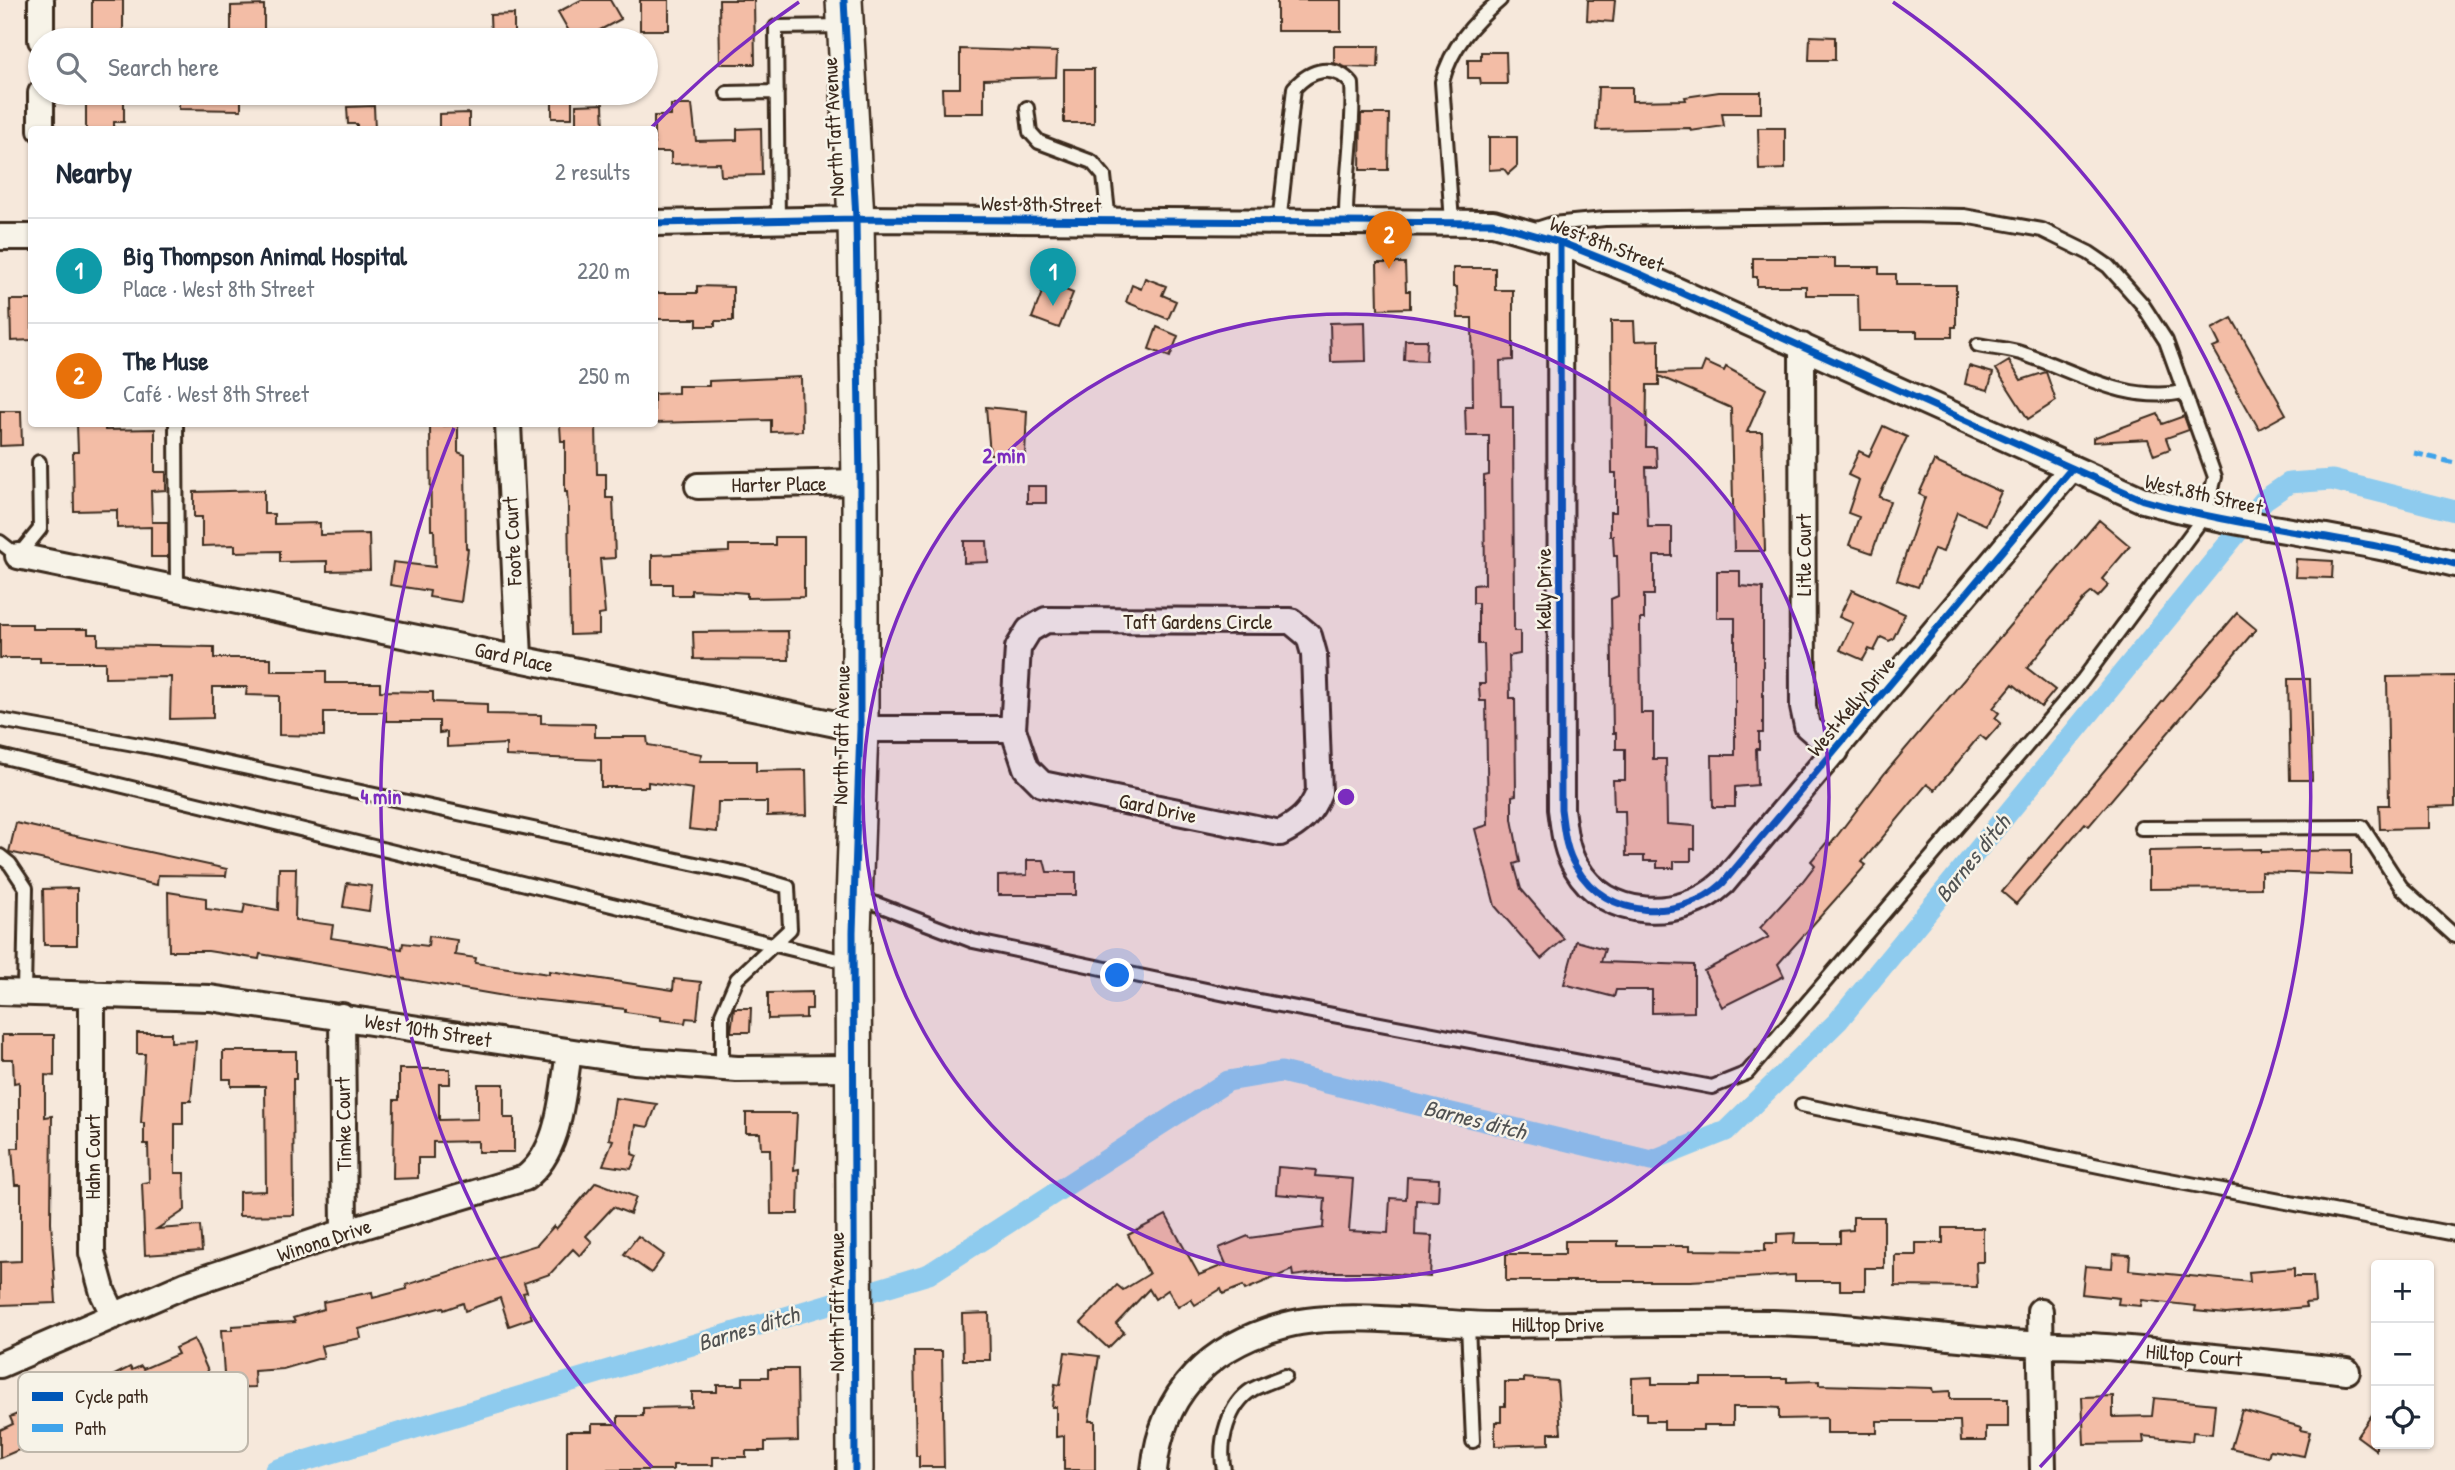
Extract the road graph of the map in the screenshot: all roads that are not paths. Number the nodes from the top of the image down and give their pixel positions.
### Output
1 (41, 0) edge
2 (1500, 0) edge
3 (845, 13) edge
4 (41, 28) edge
5 (777, 92) junction
6 (727, 93) dead end
7 (41, 105) edge
8 (1027, 108) dead end
9 (41, 126) edge
10 (856, 219) junction
11 (778, 221) junction
12 (1109, 222) junction
13 (1452, 222) junction
14 (658, 223) edge
15 (1346, 223) junction
16 (1279, 224) junction
17 (1527, 233) junction
18 (0, 237) edge
19 (28, 237) edge
20 (1560, 242) junction
21 (1978, 345) dead end
22 (1802, 346) junction
23 (2184, 392) junction
24 (176, 427) edge
25 (508, 427) edge
26 (39, 462) dead end
27 (2071, 469) junction
28 (860, 482) junction
29 (698, 486) dead end
30 (2208, 515) junction
31 (9, 549) edge
32 (2455, 564) edge
33 (177, 588) junction
34 (519, 657) junction
35 (0, 720) edge
36 (860, 729) junction
37 (1013, 729) junction
38 (1836, 751) junction
39 (0, 756) edge
40 (1319, 792) joint
41 (2141, 828) dead end
42 (0, 856) edge
43 (854, 896) junction
44 (1625, 906) joint
45 (2455, 936) edge
46 (771, 945) junction
47 (853, 964) junction
48 (12, 992) edge
49 (92, 993) junction
50 (342, 1016) junction
51 (569, 1053) junction
52 (722, 1068) junction
53 (855, 1068) junction
54 (1802, 1105) dead end
55 (344, 1232) junction
56 (2455, 1234) edge
57 (2040, 1311) dead end
58 (114, 1316) junction
59 (1468, 1325) junction
60 (2040, 1345) junction
61 (0, 1365) edge
62 (2347, 1371) dead end
63 (1285, 1376) dead end
64 (1473, 1441) dead end
65 (855, 1470) edge
66 (1154, 1470) edge
67 (1224, 1470) edge
68 (2043, 1470) edge

1 - 4 street
2 - 13 lane
3 - 5 lane
3 - 10 main road, North Taft Avenue
5 - 6 lane
5 - 11 lane
7 - 9 street
8 - 12 lane
10 - 11 street, West 8th Street
10 - 12 street, West 8th Street
10 - 28 main road, North Taft Avenue
11 - 14 street, West 8th Street
12 - 16 street, West 8th Street
13 - 15 street, West 8th Street
13 - 17 street, West 8th Street
15 - 16 street, West 8th Street
15 - 16 lane
17 - 20 street, West 8th Street
17 - 23 lane
18 - 19 street
20 - 22 street, West 8th Street
20 - 44 street, Kelly Drive
21 - 23 lane
22 - 27 street, West 8th Street
22 - 38 street, Litle Court
23 - 30 lane
24 - 33 lane
25 - 34 street, Foote Court
26 - 31 lane
27 - 30 street, West 8th Street
27 - 38 street, West Kelly Drive
28 - 29 street, Harter Place
28 - 36 main road, North Taft Avenue
30 - 32 street, West 8th Street
30 - 43 lane
31 - 33 street, Gard Place
33 - 34 street, Gard Place
34 - 36 street, Gard Place
35 - 46 lane
36 - 37 street, Gard Place
36 - 43 main road, North Taft Avenue
37 - 40 street, Gard Drive
37 - 40 street, Taft Gardens Circle
38 - 44 street, West Kelly Drive
39 - 46 lane
41 - 45 lane
42 - 48 lane
43 - 47 main road, North Taft Avenue
46 - 47 lane
46 - 52 lane
47 - 53 main road, North Taft Avenue
48 - 49 street, West 10th Street
49 - 50 street, West 10th Street
49 - 58 street, Hahn Court
50 - 51 street, West 10th Street
50 - 55 street, Timke Court
51 - 52 street, West 10th Street
51 - 55 street, Winona Drive
52 - 53 street, West 10th Street
53 - 65 main road, North Taft Avenue
54 - 56 lane
55 - 58 street, Winona Drive
57 - 60 street
58 - 61 street, Winona Drive
59 - 60 street, Hilltop Drive
59 - 64 lane
59 - 66 street, Hilltop Drive
60 - 62 street, Hilltop Court
60 - 68 street
63 - 67 lane

